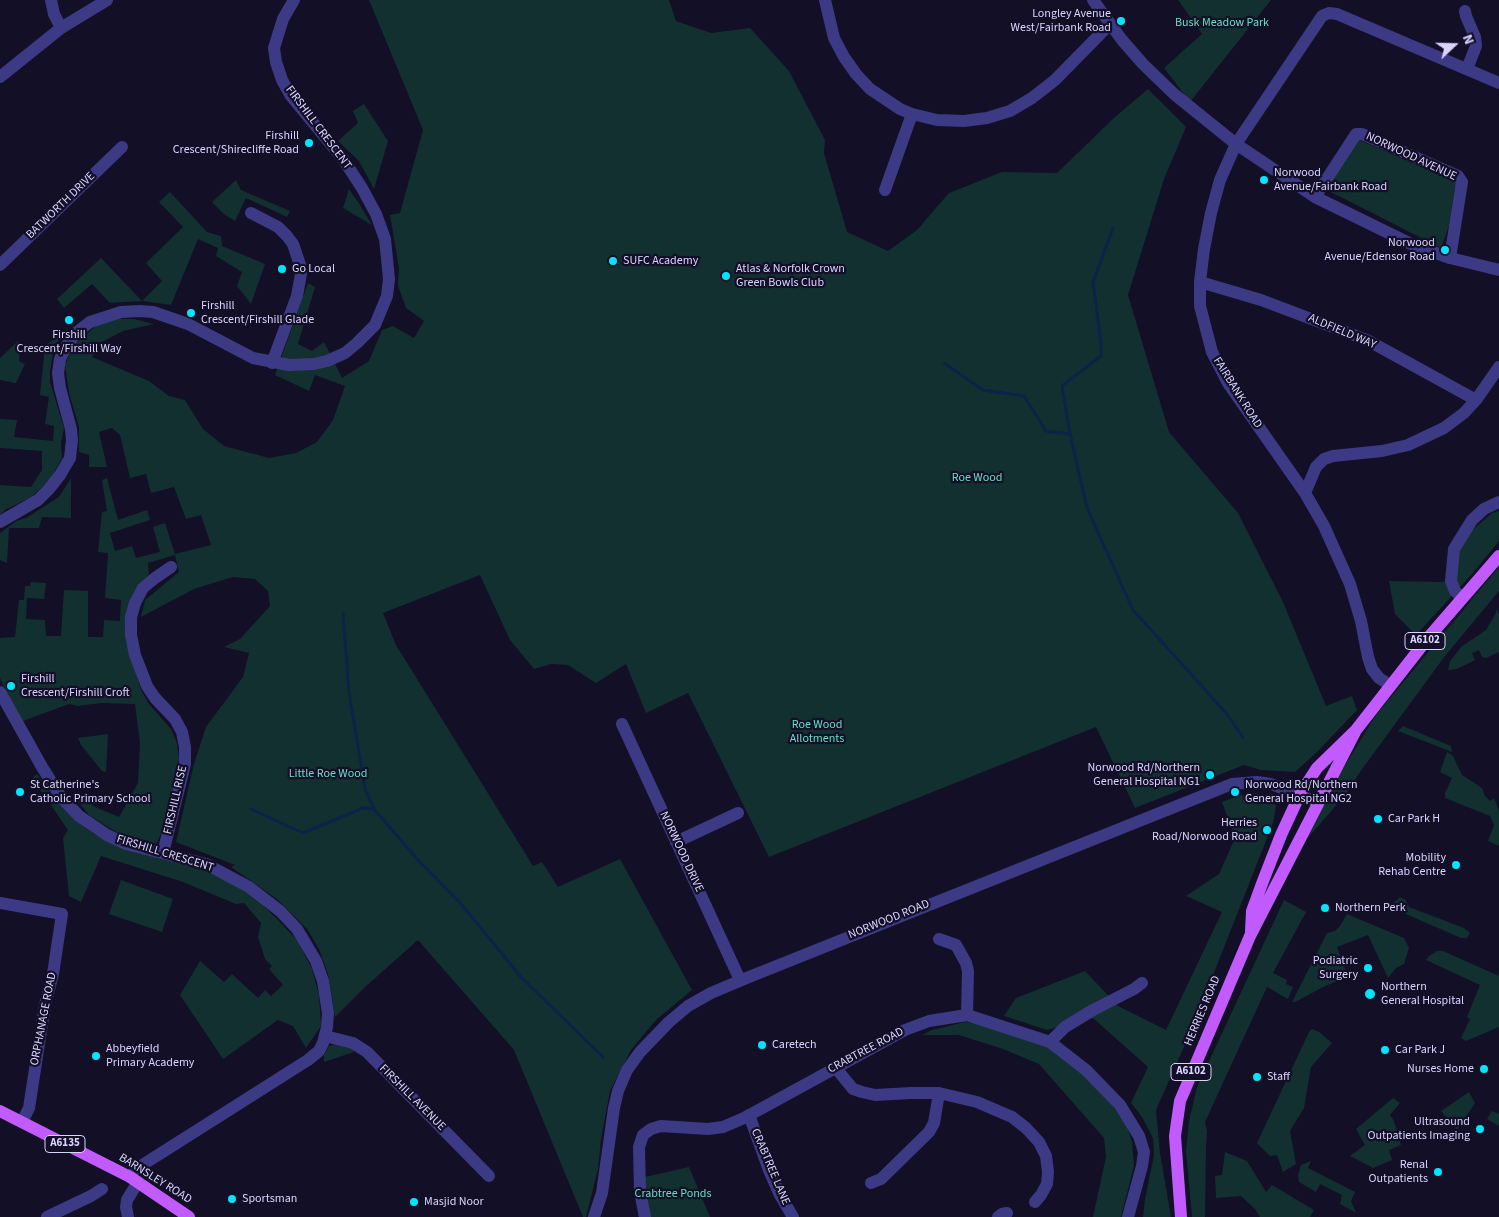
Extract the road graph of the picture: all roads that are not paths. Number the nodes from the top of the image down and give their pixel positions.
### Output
1 (51, 0) edge
2 (107, 0) edge
3 (294, 0) edge
4 (825, 0) edge
5 (1094, 0) edge
6 (1465, 11) dead end
7 (1110, 24) junction
8 (61, 28) junction
9 (1467, 69) junction
10 (0, 77) edge
11 (1499, 83) edge
12 (912, 114) junction
13 (1236, 144) junction
14 (122, 147) dead end
15 (885, 190) dead end
16 (1315, 196) junction
17 (250, 213) dead end
18 (1450, 258) junction
19 (0, 265) edge
20 (1499, 270) edge
21 (1200, 282) junction
22 (272, 363) junction
23 (1499, 367) edge
24 (1476, 400) junction
25 (1305, 493) junction
26 (1499, 502) edge
27 (0, 522) edge
28 (1499, 556) edge
29 (171, 567) dead end
30 (1462, 598) junction
31 (1390, 685) junction
32 (0, 692) edge
33 (622, 724) dead end
34 (1356, 730) junction
35 (1300, 794) junction
36 (1318, 802) junction
37 (738, 813) dead end
38 (676, 842) junction
39 (163, 853) junction
40 (0, 903) edge
41 (1250, 936) junction
42 (940, 939) dead end
43 (740, 980) junction
44 (1142, 983) dead end
45 (968, 1015) junction
46 (325, 1036) junction
47 (1050, 1042) junction
48 (836, 1067) junction
49 (938, 1093) junction
50 (0, 1111) edge
51 (749, 1115) junction
52 (22, 1122) junction
53 (489, 1176) dead end
54 (134, 1179) junction
55 (871, 1183) dead end
56 (102, 1189) dead end
57 (1035, 1202) dead end
58 (47, 1217) edge
59 (128, 1217) edge
60 (189, 1217) edge
61 (594, 1217) edge
62 (645, 1217) edge
63 (793, 1217) edge
64 (1128, 1217) edge
65 (1182, 1217) edge

1 - 8 street
2 - 8 street
3 - 22 street, FIRSHILL CRESCENT
4 - 12 street
5 - 7 street
6 - 9 street
7 - 12 street
7 - 13 street
8 - 10 street
9 - 11 street
9 - 13 street, FAIRBANK ROAD
12 - 15 street
13 - 16 street
13 - 21 street, FAIRBANK ROAD
14 - 19 street, BATWORTH DRIVE
16 - 18 street
16 - 18 street, NORWOOD AVENUE
17 - 22 street
18 - 20 street
21 - 24 street, ALDFIELD WAY
21 - 25 street, FAIRBANK ROAD
22 - 27 street, FIRSHILL CRESCENT
23 - 24 street
24 - 25 street
25 - 31 street, FAIRBANK ROAD
26 - 30 street
28 - 30 main road, HERRIES ROAD / A6102
29 - 39 street, FIRSHILL RISE
30 - 31 main road, HERRIES ROAD / A6102
31 - 34 main road, HERRIES ROAD / A6102
32 - 39 street, FIRSHILL CRESCENT
33 - 38 street, NORWOOD DRIVE
34 - 35 main road, HERRIES ROAD / A6102
34 - 36 main road, HERRIES ROAD
35 - 36 street, NORWOOD ROAD
35 - 41 main road, HERRIES ROAD / A6102
35 - 43 street, NORWOOD ROAD
36 - 41 main road, HERRIES ROAD
37 - 38 street
38 - 43 street, NORWOOD DRIVE
39 - 46 street, FIRSHILL CRESCENT
40 - 52 street, ORPHANAGE ROAD
41 - 65 main road, HERRIES ROAD / A6102
42 - 45 street
43 - 61 street, NORWOOD ROAD
44 - 47 street
45 - 47 street, CRABTREE ROAD
45 - 48 street, CRABTREE ROAD
46 - 53 street, FIRSHILL AVENUE
46 - 54 street, FIRSHILL CRESCENT
47 - 64 street, CRABTREE ROAD
48 - 49 street
48 - 51 street, CRABTREE ROAD
49 - 55 street
49 - 57 street
50 - 52 main road, BARNSLEY ROAD / A6135
51 - 62 street, CRABTREE ROAD
51 - 63 street, CRABTREE LANE
52 - 54 main road, BARNSLEY ROAD / A6135
54 - 59 street
54 - 60 main road, BARNSLEY ROAD / A6135
56 - 58 street

